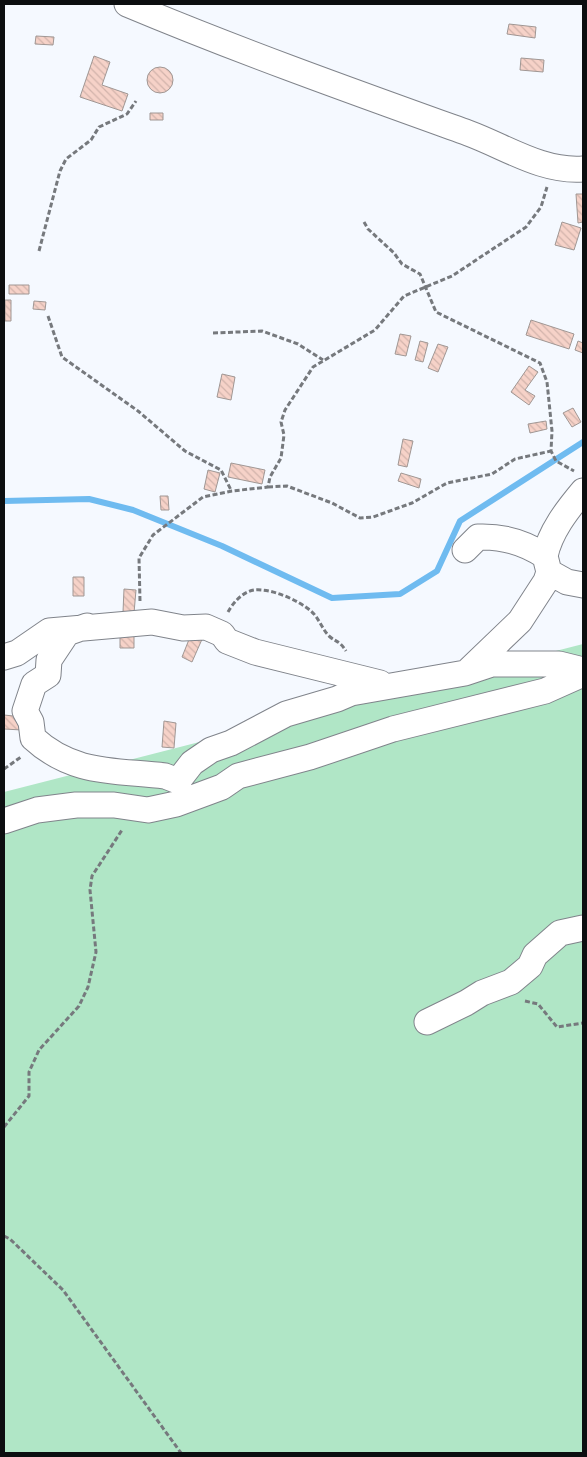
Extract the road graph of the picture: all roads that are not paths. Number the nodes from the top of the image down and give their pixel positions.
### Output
1 (127, 4) edge
2 (583, 169) edge
3 (580, 482) edge
4 (466, 550) dead end
5 (547, 564) junction
6 (583, 585) edge
7 (87, 626) junction
8 (4, 657) edge
9 (583, 670) edge
10 (466, 673) junction
11 (583, 674) edge
12 (392, 686) junction
13 (238, 776) junction
14 (178, 781) junction
15 (76, 805) junction
16 (4, 821) edge
17 (583, 928) edge
18 (427, 1022) dead end

1 - 2 street
3 - 5 street
4 - 5 street
5 - 6 street
5 - 10 street
7 - 8 street
7 - 12 street
7 - 14 street
9 - 10 street
10 - 12 street
11 - 13 street
12 - 14 street
13 - 14 street
13 - 15 street
14 - 15 street
15 - 16 street
17 - 18 street

